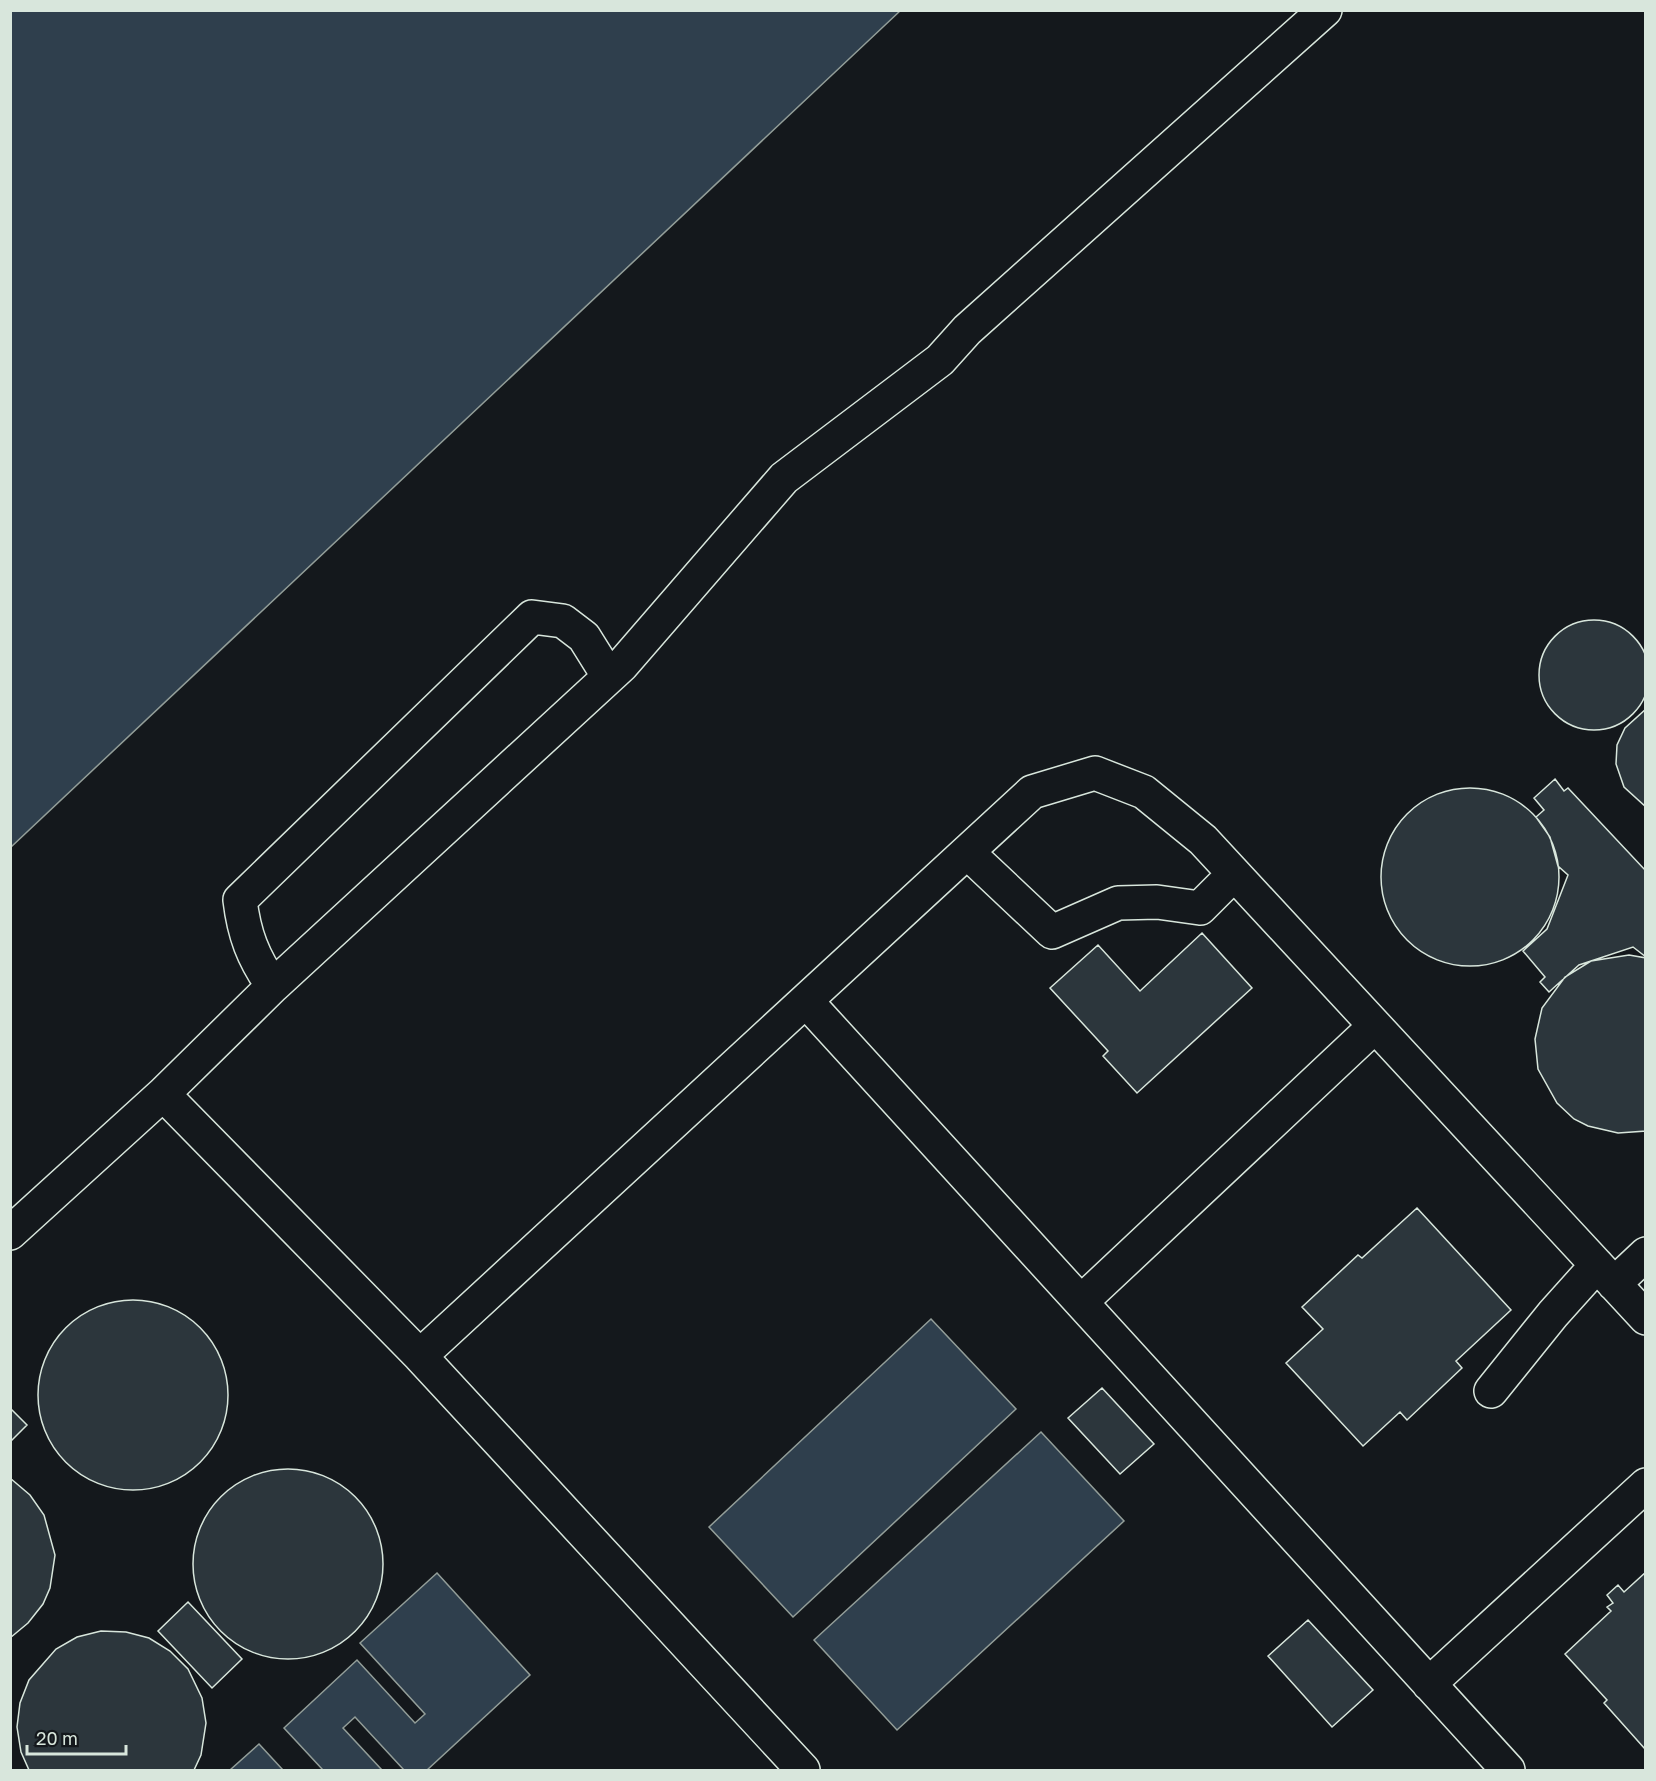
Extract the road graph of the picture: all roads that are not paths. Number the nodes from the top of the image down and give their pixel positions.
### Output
1 (1325, 10) edge
2 (609, 677) junction
3 (967, 852) junction
4 (1234, 874) junction
5 (273, 986) junction
6 (806, 1001) junction
7 (1375, 1026) junction
8 (163, 1094) junction
9 (10, 1233) edge
10 (1646, 1254) edge
11 (1606, 1275) junction
12 (1080, 1302) junction
13 (1646, 1318) edge
14 (420, 1356) junction
15 (1491, 1391) dead end
16 (1646, 1485) edge
17 (1429, 1684) junction
18 (803, 1770) edge
19 (1508, 1770) edge

1 - 2 lane
2 - 5 lane
2 - 5 lane
3 - 4 lane
3 - 4 lane
3 - 6 lane
4 - 7 lane
5 - 8 lane
6 - 12 lane
6 - 14 lane
7 - 11 lane
7 - 12 lane
8 - 9 lane
8 - 14 lane
10 - 11 lane
11 - 13 lane
11 - 15 lane
12 - 17 lane
14 - 18 lane
16 - 17 lane
17 - 19 lane

